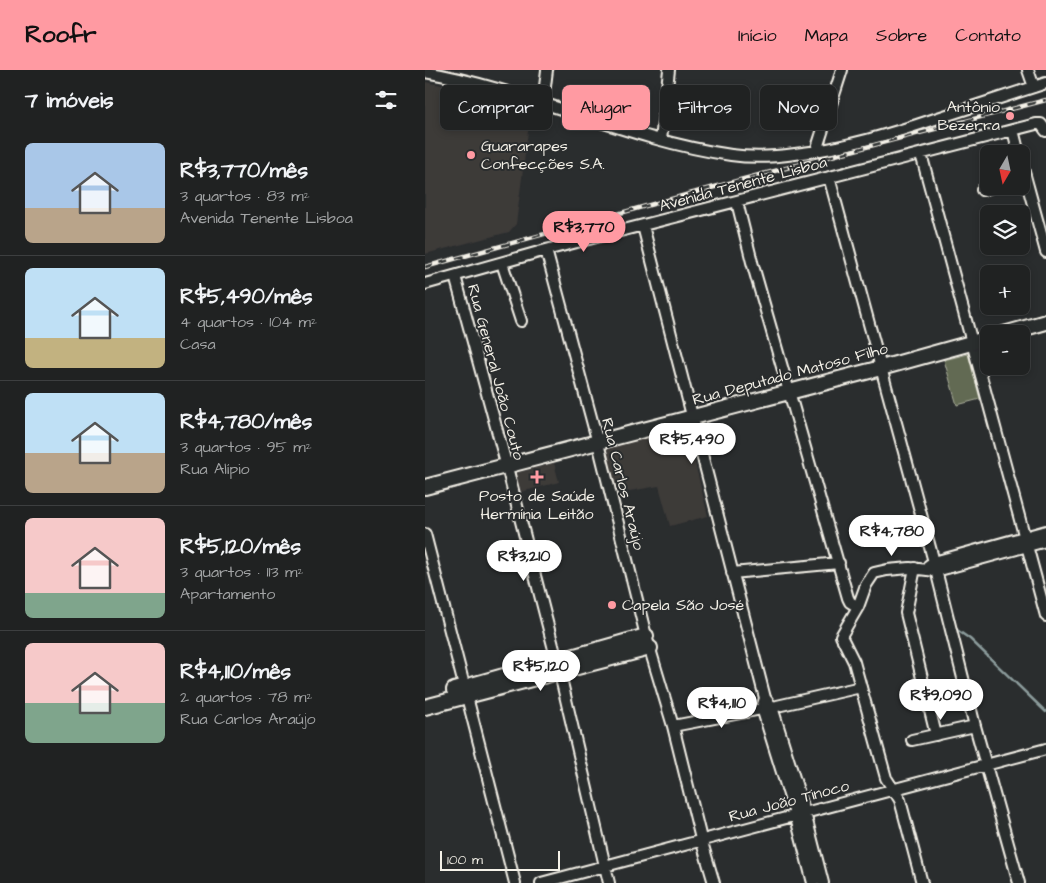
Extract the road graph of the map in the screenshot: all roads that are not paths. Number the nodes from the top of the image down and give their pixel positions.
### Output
1 (547, 70) edge
2 (669, 70) edge
3 (842, 70) edge
4 (1028, 70) edge
5 (425, 72) edge
6 (1046, 82) edge
7 (486, 85) edge
8 (545, 85) edge
9 (1035, 86) junction
10 (552, 106) edge
11 (1043, 127) edge
12 (1013, 130) junction
13 (661, 140) junction
14 (1017, 145) edge
15 (816, 151) junction
16 (921, 154) junction
17 (829, 177) junction
18 (1028, 195) edge
19 (737, 202) junction
20 (643, 226) junction
21 (546, 250) junction
22 (1046, 252) edge
23 (502, 263) junction
24 (455, 276) junction
25 (425, 284) edge
26 (521, 321) dead end
27 (1046, 322) edge
28 (1030, 327) edge
29 (980, 341) edge
30 (972, 343) junction
31 (881, 368) junction
32 (789, 392) junction
33 (693, 417) junction
34 (598, 442) junction
35 (507, 467) junction
36 (425, 487) edge
37 (1046, 531) edge
38 (425, 534) edge
39 (1027, 541) junction
40 (1046, 541) edge
41 (839, 563) junction
42 (935, 566) junction
43 (919, 568) junction
44 (732, 573) junction
45 (858, 606) junction
46 (1046, 616) edge
47 (648, 642) junction
48 (558, 666) junction
49 (861, 687) junction
50 (466, 691) junction
51 (425, 698) edge
52 (766, 705) junction
53 (425, 707) edge
54 (673, 726) junction
55 (975, 726) junction
56 (935, 735) junction
57 (911, 740) dead end
58 (1046, 749) edge
59 (985, 765) junction
60 (893, 788) junction
61 (800, 814) junction
62 (701, 839) junction
63 (605, 866) junction
64 (515, 883) edge
65 (541, 883) edge
66 (609, 883) edge
67 (714, 883) edge
68 (813, 883) edge
69 (823, 883) edge
70 (922, 883) edge
71 (1019, 883) edge

1 - 8 street
2 - 13 street
3 - 15 street
4 - 9 street
5 - 7 street
6 - 9 street
9 - 15 street
10 - 13 street
11 - 12 street, Avenida Tenente Lisboa
12 - 14 street
12 - 16 street, Avenida Tenente Lisboa
13 - 15 street
16 - 17 street, Avenida Tenente Lisboa
16 - 30 street
17 - 19 street, Avenida Tenente Lisboa
17 - 31 street
18 - 22 street
19 - 20 street, Avenida Tenente Lisboa
19 - 32 street
20 - 21 street, Avenida Tenente Lisboa
20 - 33 street
21 - 23 street, Avenida Tenente Lisboa
21 - 34 street, Rua Carlos Araújo
23 - 24 street, Avenida Tenente Lisboa
23 - 26 street
24 - 25 street, Avenida Tenente Lisboa
24 - 35 street, Rua General João Couto
27 - 28 street
29 - 30 street, Rua Deputado Matoso Filho
30 - 31 street, Rua Deputado Matoso Filho
30 - 39 street
31 - 32 street, Rua Deputado Matoso Filho
31 - 42 street
32 - 33 street, Rua Deputado Matoso Filho
32 - 41 street
33 - 34 street, Rua Deputado Matoso Filho
33 - 44 street
34 - 35 street, Rua Deputado Matoso Filho
34 - 47 street, Rua Carlos Araújo
35 - 36 street, Rua Deputado Matoso Filho
35 - 48 street, Rua General João Couto
37 - 39 street
38 - 50 street
39 - 40 street
39 - 42 street
39 - 46 street
41 - 44 street
41 - 45 street
42 - 43 street
42 - 55 street
43 - 45 street
43 - 56 street
44 - 52 street
45 - 49 street
47 - 48 street
47 - 54 street, Rua Carlos Araújo
48 - 50 street
48 - 63 street, Rua General João Couto
49 - 52 street
49 - 60 street
50 - 51 street
50 - 53 street
50 - 64 street
52 - 54 street
52 - 61 street
54 - 62 street, Rua Carlos Araújo
55 - 56 street
55 - 59 street
56 - 57 street
58 - 59 street, Rua João Tinoco
59 - 60 street, Rua João Tinoco
59 - 71 street
60 - 61 street, Rua João Tinoco
60 - 70 street
61 - 62 street, Rua João Tinoco
61 - 68 street
61 - 69 street
62 - 63 street, Rua João Tinoco
62 - 67 street, Rua Carlos Araújo
63 - 65 street, Rua João Tinoco
63 - 66 street, Rua General João Couto

